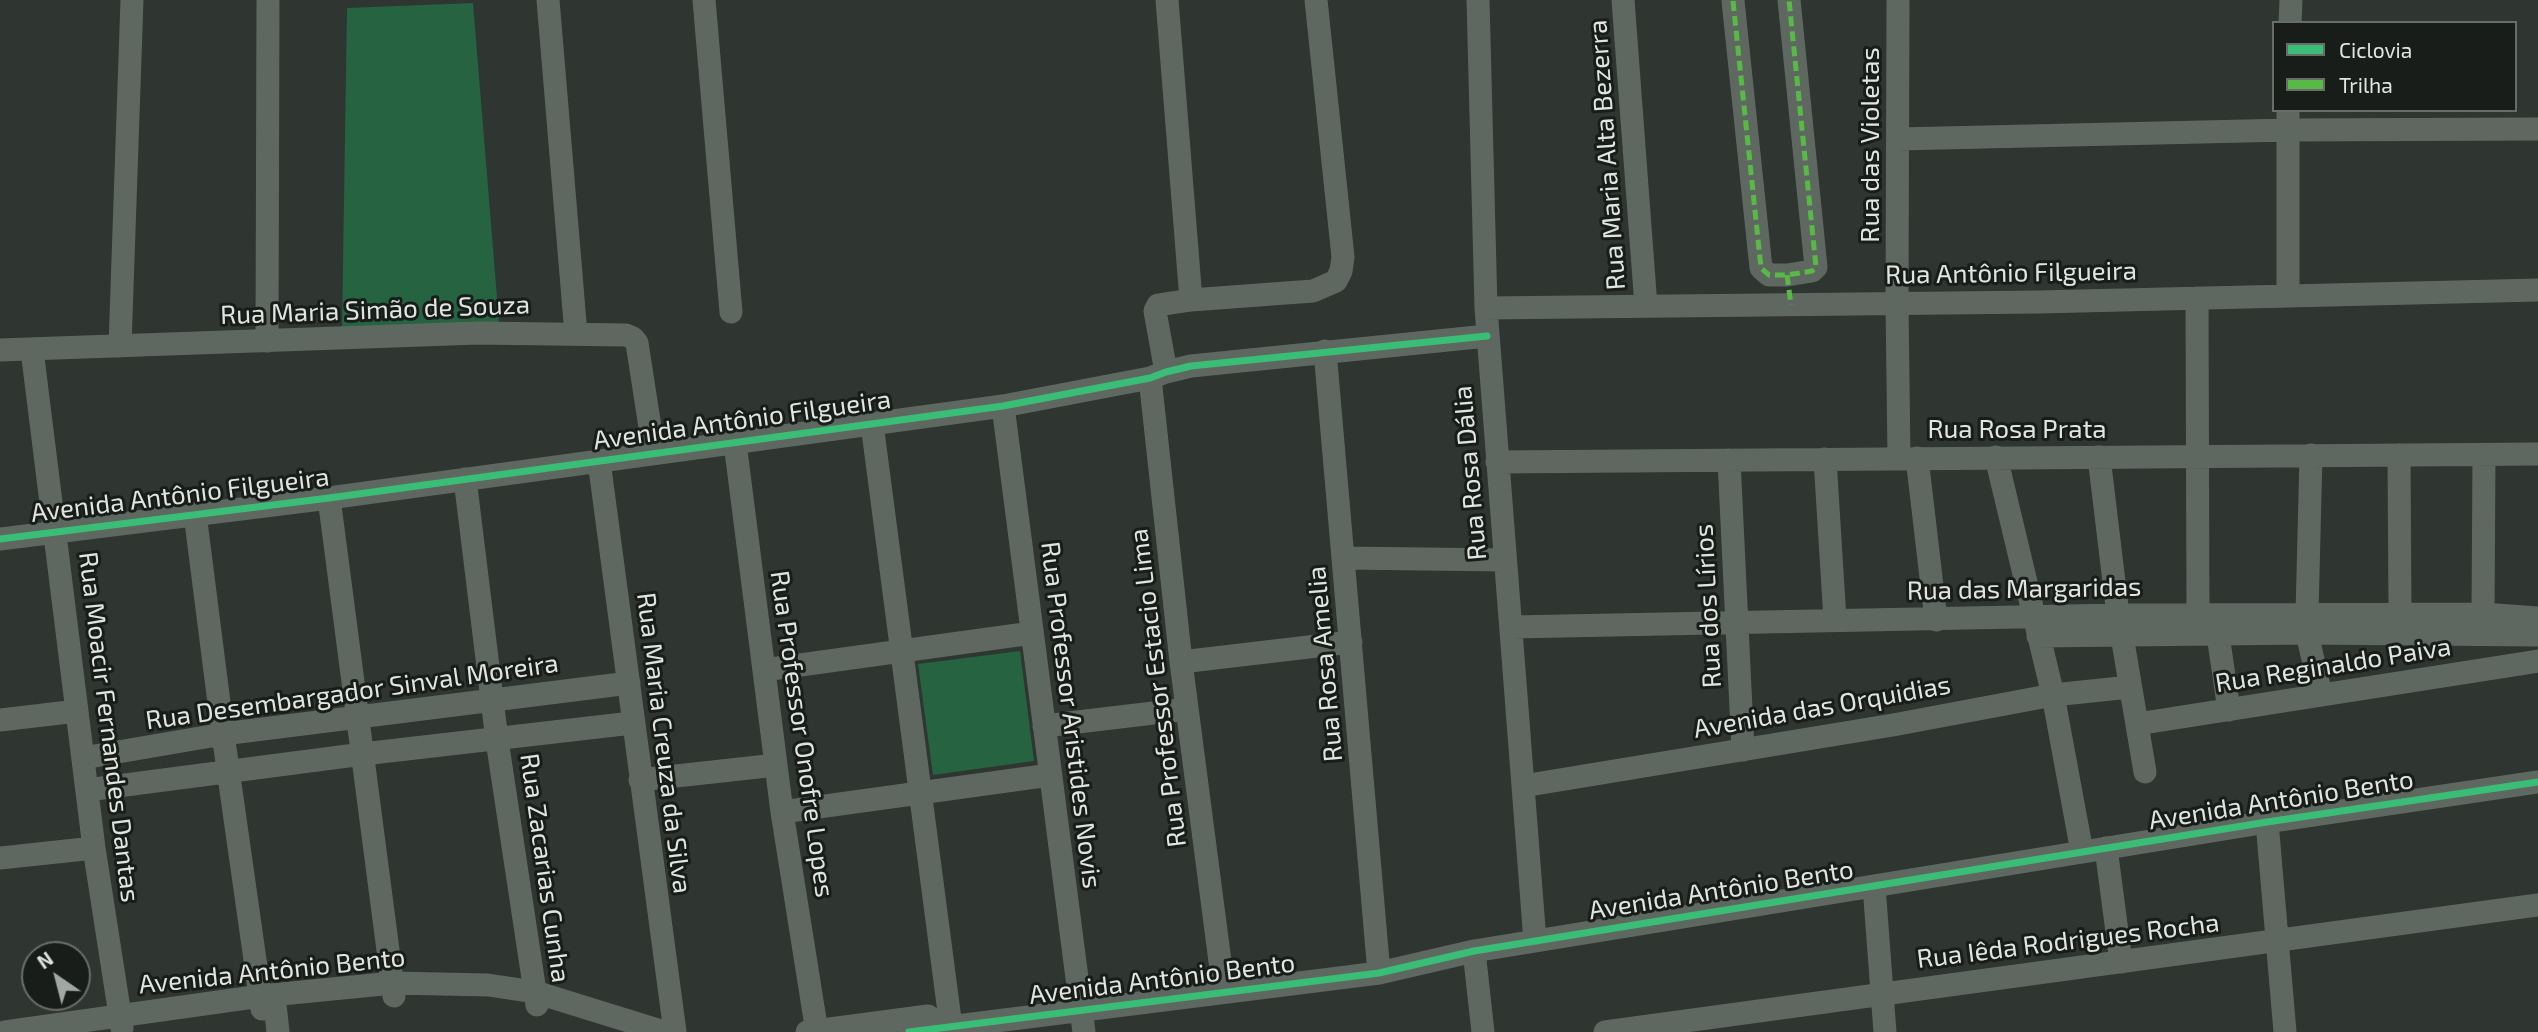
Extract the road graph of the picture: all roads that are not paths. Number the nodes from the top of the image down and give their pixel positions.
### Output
1 (132, 0) edge
2 (268, 0) edge
3 (548, 0) edge
4 (704, 0) edge
5 (1167, 0) edge
6 (1316, 0) edge
7 (1478, 0) edge
8 (1623, 0) edge
9 (1789, 0) edge
10 (1898, 0) edge
11 (2291, 0) edge
12 (1733, 1) edge
13 (2290, 21) edge
14 (2288, 120) edge
15 (2538, 129) edge
16 (1898, 139) junction
17 (1787, 275) junction
18 (2538, 290) edge
19 (2288, 296) junction
20 (2197, 298) junction
21 (1191, 300) junction
22 (1897, 303) junction
23 (1791, 304) junction
24 (1646, 306) junction
25 (1486, 308) junction
26 (731, 312) dead end
27 (576, 334) junction
28 (1488, 336) junction
29 (267, 341) junction
30 (120, 346) junction
31 (0, 350) edge
32 (32, 350) junction
33 (1325, 351) junction
34 (1158, 375) junction
35 (1003, 406) junction
36 (872, 424) junction
37 (735, 443) junction
38 (654, 453) junction
39 (2538, 454) edge
40 (2399, 455) junction
41 (2484, 455) junction
42 (2197, 456) junction
43 (2311, 456) junction
44 (1996, 457) junction
45 (2099, 457) junction
46 (1908, 458) junction
47 (1825, 459) junction
48 (1729, 460) junction
49 (599, 461) junction
50 (1497, 462) junction
51 (464, 479) junction
52 (329, 498) junction
53 (195, 514) junction
54 (55, 532) junction
55 (0, 539) edge
56 (1343, 558) junction
57 (1505, 560) junction
58 (2198, 614) junction
59 (2400, 614) junction
60 (2483, 614) junction
61 (2538, 618) edge
62 (1835, 620) junction
63 (1936, 620) junction
64 (1736, 621) junction
65 (2307, 624) junction
66 (1512, 626) junction
67 (2036, 626) junction
68 (2120, 626) junction
69 (1032, 633) junction
70 (2218, 635) junction
71 (2538, 635) edge
72 (1351, 642) junction
73 (902, 651) junction
74 (2538, 661) edge
75 (1181, 662) junction
76 (764, 670) junction
77 (629, 683) junction
78 (2130, 687) junction
79 (2053, 695) junction
80 (2322, 695) junction
81 (492, 701) junction
82 (1186, 709) junction
83 (77, 710) junction
84 (2229, 710) junction
85 (359, 716) junction
86 (0, 720) edge
87 (632, 723) junction
88 (2137, 724) junction
89 (1044, 726) junction
90 (223, 734) junction
91 (497, 740) junction
92 (1744, 750) junction
93 (363, 754) junction
94 (83, 758) junction
95 (776, 765) junction
96 (2145, 772) dead end
97 (228, 773) junction
98 (1050, 775) junction
99 (640, 780) junction
100 (2538, 782) edge
101 (1523, 786) junction
102 (87, 790) junction
103 (920, 792) junction
104 (782, 812) junction
105 (2267, 822) junction
106 (94, 848) junction
107 (2106, 848) junction
108 (2082, 852) junction
109 (0, 858) edge
110 (1874, 886) junction
111 (2538, 905) edge
112 (1535, 942) junction
113 (2277, 942) junction
114 (1474, 951) junction
115 (2121, 962) junction
116 (1379, 967) junction
117 (1223, 986) junction
118 (394, 990) junction
119 (1882, 993) junction
120 (536, 999) junction
121 (268, 1002) junction
122 (1082, 1013) edge
123 (951, 1020) junction
124 (122, 1021) junction
125 (5, 1032) edge
126 (93, 1032) edge
127 (278, 1032) edge
128 (624, 1032) edge
129 (664, 1032) edge
130 (675, 1032) edge
131 (814, 1032) edge
132 (909, 1032) edge
133 (1483, 1032) edge
134 (1605, 1032) edge
135 (1885, 1032) edge
136 (2285, 1032) edge

1 - 30 street
2 - 29 street
3 - 27 street
4 - 26 street
5 - 21 street
6 - 21 street
7 - 25 street, Rua Rosa Dália
8 - 24 street, Rua Maria Alta Bezerra
9 - 17 street
10 - 16 street, Rua das Violetas
11 - 13 street
12 - 17 street
14 - 15 street
14 - 16 street
14 - 19 street
16 - 22 street, Rua das Violetas
17 - 23 street
18 - 19 street, Rua Antônio Filgueira
19 - 20 street, Rua Antônio Filgueira
20 - 22 street, Rua Antônio Filgueira
20 - 42 street
21 - 34 street, Rua Professor Estacio Lima
22 - 23 street, Rua Antônio Filgueira
22 - 46 street, Rua das Violetas
23 - 24 street, Rua Antônio Filgueira
24 - 25 street, Rua Antônio Filgueira
25 - 28 street, Rua Rosa Dália
27 - 29 street, Rua Maria Simão de Souza
27 - 38 street, Rua Maria Simão de Souza
28 - 33 street, Avenida Antônio Filgueira
28 - 50 street, Rua Rosa Dália
29 - 30 street, Rua Maria Simão de Souza
30 - 32 street, Rua Maria Simão de Souza
31 - 32 street, Rua Maria Simão de Souza
32 - 54 street, Rua Moacir Fernandes Dantas
33 - 34 street, Avenida Antônio Filgueira
33 - 56 street, Rua Rosa Amelia
34 - 35 street, Avenida Antônio Filgueira
34 - 75 street, Rua Professor Estacio Lima
35 - 36 street, Avenida Antônio Filgueira
35 - 69 street, Rua Professor Aristides Novis
36 - 37 street, Avenida Antônio Filgueira
36 - 73 street
37 - 38 street, Avenida Antônio Filgueira
37 - 76 street, Rua Professor Onofre Lopes
38 - 49 street, Avenida Antônio Filgueira
39 - 41 street, Rua Rosa Prata
40 - 41 street, Rua Rosa Prata
40 - 43 street, Rua Rosa Prata
40 - 59 street
41 - 60 street
42 - 43 street, Rua Rosa Prata
42 - 45 street, Rua Rosa Prata
42 - 58 street
43 - 65 street
44 - 45 street, Rua Rosa Prata
44 - 46 street, Rua Rosa Prata
44 - 67 street
45 - 68 street
46 - 47 street, Rua Rosa Prata
46 - 63 street, Rua das Violetas
47 - 48 street, Rua Rosa Prata
47 - 62 street
48 - 50 street, Rua Rosa Prata
48 - 64 street, Rua dos Lírios
49 - 51 street, Avenida Antônio Filgueira
49 - 77 street, Rua Maria Creuza da Silva
50 - 57 street, Rua Rosa Dália
51 - 52 street, Avenida Antônio Filgueira
51 - 81 street, Rua Zacarias Cunha
52 - 53 street, Avenida Antônio Filgueira
52 - 85 street
53 - 54 street, Avenida Antônio Filgueira
53 - 90 street
54 - 55 street, Avenida Antônio Filgueira
54 - 83 street, Rua Moacir Fernandes Dantas
56 - 57 street
56 - 72 street, Rua Rosa Amelia
57 - 66 street, Rua Rosa Dália
58 - 65 street, Rua das Margaridas
58 - 68 street, Rua das Margaridas
59 - 60 street, Rua das Margaridas
59 - 65 street, Rua das Margaridas
60 - 61 street, Rua das Margaridas
62 - 63 street, Rua das Margaridas
62 - 64 street, Rua das Margaridas
63 - 67 street, Rua das Margaridas
64 - 66 street, Rua das Margaridas
64 - 92 street, Rua dos Lírios
65 - 70 street, Rua das Margaridas
65 - 71 street, Rua das Margaridas
65 - 80 street
66 - 101 street, Rua Rosa Dália
67 - 68 street, Rua das Margaridas
67 - 79 street
68 - 70 street, Rua das Margaridas
68 - 78 street
69 - 73 street
69 - 89 street, Rua Professor Aristides Novis
70 - 84 street
72 - 75 street
72 - 116 street, Rua Rosa Amelia
73 - 76 street
73 - 103 street
74 - 80 street, Rua Reginaldo Paiva
75 - 82 street, Rua Professor Estacio Lima
76 - 95 street, Rua Professor Onofre Lopes
77 - 81 street, Rua Desembargador Sinval Moreira
77 - 87 street, Rua Maria Creuza da Silva
78 - 79 street, Avenida das Orquidias
78 - 88 street
79 - 92 street, Avenida das Orquidias
79 - 108 street
80 - 84 street, Rua Reginaldo Paiva
81 - 85 street, Rua Desembargador Sinval Moreira
81 - 91 street, Rua Zacarias Cunha
82 - 89 street
82 - 117 street, Rua Professor Estacio Lima
83 - 86 street
83 - 94 street, Rua Moacir Fernandes Dantas
84 - 88 street, Rua Reginaldo Paiva
85 - 90 street, Rua Desembargador Sinval Moreira
85 - 93 street
87 - 91 street
87 - 99 street, Rua Maria Creuza da Silva
88 - 96 street
89 - 98 street, Rua Professor Aristides Novis
90 - 94 street, Rua Desembargador Sinval Moreira
90 - 97 street
91 - 93 street
91 - 120 street, Rua Zacarias Cunha
92 - 101 street, Avenida das Orquidias
93 - 97 street
93 - 118 street
94 - 102 street, Rua Moacir Fernandes Dantas
95 - 99 street
95 - 104 street, Rua Professor Onofre Lopes
97 - 102 street
97 - 121 street
98 - 103 street
98 - 122 street, Rua Professor Aristides Novis
99 - 130 street, Rua Maria Creuza da Silva
100 - 105 street, Avenida Antônio Bento
101 - 112 street, Rua Rosa Dália
102 - 106 street, Rua Moacir Fernandes Dantas
103 - 104 street
103 - 123 street
104 - 131 street, Rua Professor Onofre Lopes
105 - 107 street, Avenida Antônio Bento
105 - 113 street
106 - 109 street
106 - 124 street, Rua Moacir Fernandes Dantas
107 - 108 street, Avenida Antônio Bento
107 - 115 street
108 - 110 street, Avenida Antônio Bento
110 - 112 street, Avenida Antônio Bento
110 - 119 street
111 - 113 street, Rua Iêda Rodrigues Rocha
112 - 114 street, Avenida Antônio Bento
113 - 115 street, Rua Iêda Rodrigues Rocha
113 - 136 street
114 - 116 street, Avenida Antônio Bento
114 - 133 street
115 - 119 street, Rua Iêda Rodrigues Rocha
116 - 117 street, Avenida Antônio Bento
117 - 122 street, Avenida Antônio Bento
118 - 120 street, Avenida Antônio Bento
118 - 121 street, Avenida Antônio Bento
119 - 134 street, Rua Iêda Rodrigues Rocha
119 - 135 street
120 - 128 street, Avenida Antônio Bento
120 - 129 street, Avenida Antônio Bento
121 - 124 street, Avenida Antônio Bento
121 - 127 street
122 - 123 street, Avenida Antônio Bento
123 - 131 street, Avenida Antônio Bento
123 - 132 street, Avenida Antônio Bento
124 - 125 street, Avenida Antônio Bento
124 - 126 street, Avenida Antônio Bento

